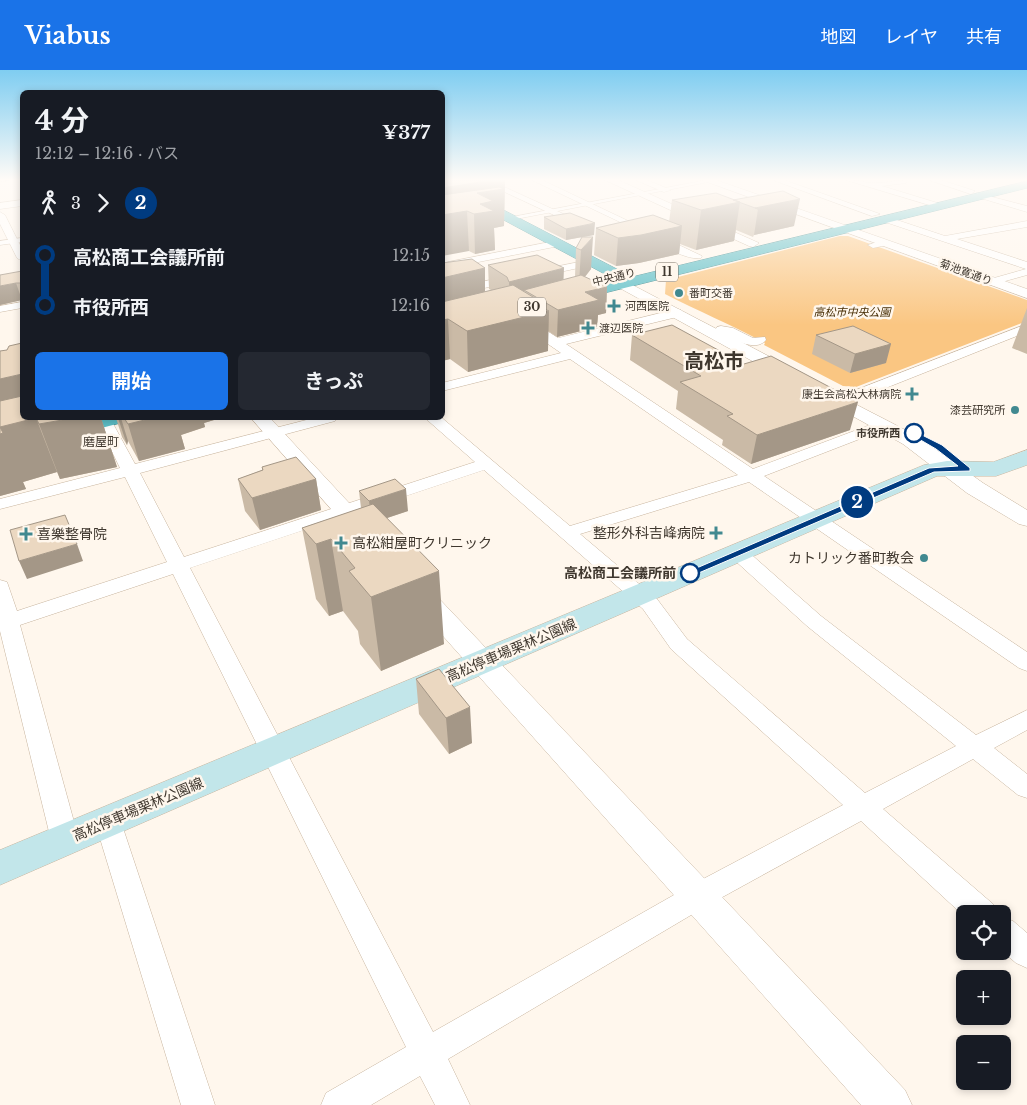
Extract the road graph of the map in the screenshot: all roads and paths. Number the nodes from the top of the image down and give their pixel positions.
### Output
1 (9, 228) edge
2 (515, 228) edge
3 (526, 228) edge
4 (591, 228) edge
5 (640, 228) edge
6 (693, 228) edge
7 (721, 228) edge
8 (826, 228) edge
9 (828, 228) edge
10 (843, 228) edge
11 (916, 228) edge
12 (1002, 228) edge
13 (690, 229) dead end
14 (597, 231) edge
15 (668, 233) edge
16 (652, 237) junction
17 (945, 238) junction
18 (638, 240) edge
19 (18, 241) edge
20 (753, 243) junction
21 (0, 244) edge
22 (550, 245) junction
23 (594, 250) dead end
24 (697, 256) junction
25 (581, 259) junction
26 (445, 265) edge
27 (445, 266) edge
28 (1027, 266) edge
29 (1027, 272) edge
30 (619, 279) junction
31 (992, 282) junction
32 (476, 288) junction
33 (445, 293) edge
34 (1027, 294) edge
35 (487, 295) edge
36 (557, 296) edge
37 (20, 305) edge
38 (0, 309) edge
39 (521, 312) edge
40 (677, 313) junction
41 (1027, 328) edge
42 (721, 330) junction
43 (760, 340) dead end
44 (556, 343) junction
45 (574, 354) junction
46 (777, 376) edge
47 (806, 380) junction
48 (445, 386) edge
49 (848, 398) junction
50 (62, 420) edge
51 (107, 420) edge
52 (111, 420) edge
53 (312, 420) edge
54 (435, 420) edge
55 (267, 425) edge
56 (883, 425) junction
57 (0, 436) edge
58 (0, 448) edge
59 (1027, 457) edge
60 (487, 464) junction
61 (957, 469) junction
62 (132, 470) junction
63 (749, 476) junction
64 (0, 504) edge
65 (1027, 510) edge
66 (344, 511) junction
67 (816, 519) junction
68 (1027, 519) edge
69 (568, 532) junction
70 (738, 553) junction
71 (385, 556) edge
72 (179, 564) junction
73 (404, 577) edge
74 (0, 586) edge
75 (640, 595) junction
76 (4, 622) edge
77 (483, 662) junction
78 (1027, 663) edge
79 (1027, 719) edge
80 (976, 747) junction
81 (272, 752) junction
82 (1027, 788) edge
83 (864, 808) junction
84 (108, 822) junction
85 (65, 840) junction
86 (0, 868) edge
87 (698, 896) junction
88 (973, 905) edge
89 (1011, 939) edge
90 (1027, 953) edge
91 (426, 1053) junction
92 (198, 1105) edge
93 (338, 1105) edge
94 (454, 1105) edge
95 (890, 1105) edge

1 - 19 street
2 - 22 highway
3 - 25 highway
4 - 14 street
5 - 16 street
6 - 13 street
7 - 20 street
8 - 20 highway, 中央通り / 11
9 - 30 highway, 中央通り / 11
10 - 31 street, 菊池寛通り
11 - 17 street
12 - 17 street
15 - 16 street
16 - 18 street
16 - 24 street
17 - 28 street
19 - 21 street
20 - 24 highway, 中央通り / 11
22 - 25 highway
22 - 26 street
23 - 25 street
24 - 30 highway, 中央通り / 11
25 - 30 highway
25 - 32 street
27 - 32 street
29 - 31 street
30 - 36 highway, 中央通り / 30
30 - 40 street
30 - 42 street
31 - 34 street, 菊池寛通り
32 - 33 street
32 - 35 street
37 - 38 street
39 - 44 street
40 - 44 street
40 - 56 street
41 - 49 street
42 - 43 street
42 - 47 street
44 - 45 street
45 - 48 street
45 - 63 street
46 - 47 street
47 - 49 street
49 - 61 street
50 - 57 highway
51 - 58 highway
52 - 62 street
53 - 55 street
54 - 60 street
55 - 62 street
55 - 66 street
56 - 61 street
56 - 63 street
59 - 61 main road, 高松停車場栗林公園線
60 - 66 street
60 - 69 street
61 - 65 street
61 - 67 main road, 高松停車場栗林公園線
61 - 68 street
62 - 64 street
62 - 72 street
63 - 67 street
63 - 69 street
66 - 71 street
66 - 72 street
67 - 70 main road, 高松停車場栗林公園線
67 - 78 street
69 - 75 street
70 - 75 main road, 高松停車場栗林公園線
70 - 80 street
72 - 76 street
72 - 81 street
73 - 77 street
74 - 76 street
75 - 77 main road, 高松停車場栗林公園線
75 - 83 street
76 - 85 street
77 - 81 main road, 高松停車場栗林公園線
77 - 87 street
79 - 80 street
80 - 82 street
80 - 83 street
81 - 84 main road, 高松停車場栗林公園線
81 - 91 street
83 - 87 street
83 - 88 street
84 - 85 main road, 高松停車場栗林公園線
84 - 92 street
85 - 86 main road, 高松停車場栗林公園線
87 - 91 street
87 - 95 street
89 - 90 street
91 - 93 street
91 - 94 street

